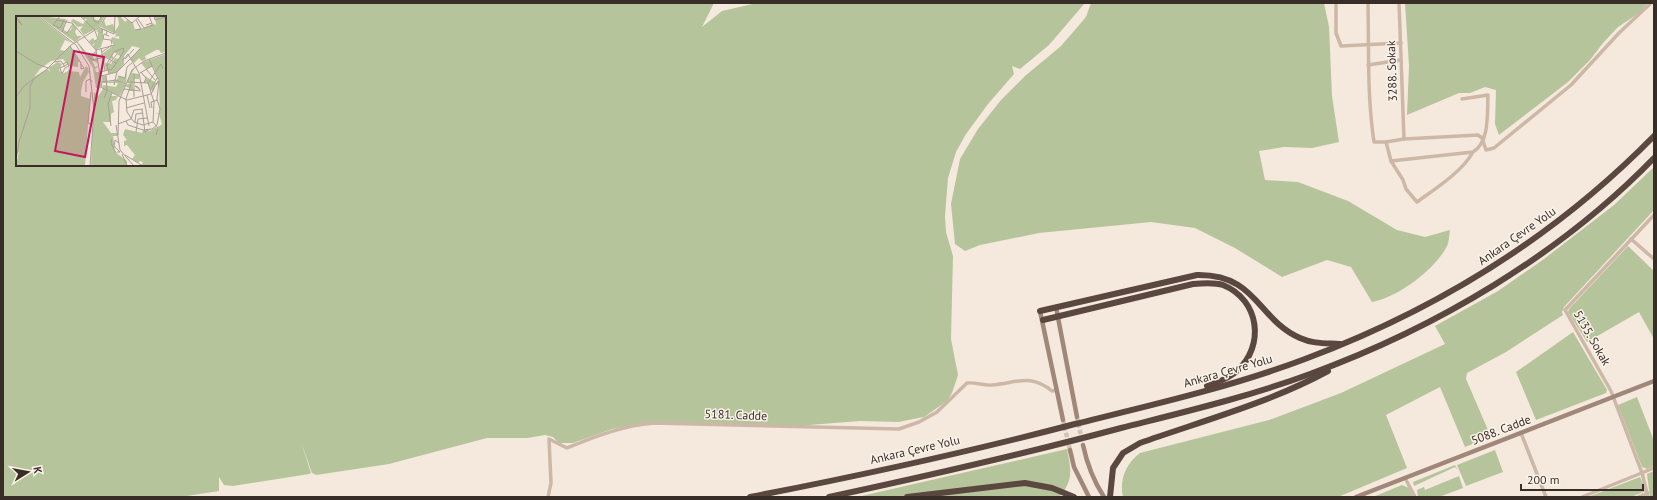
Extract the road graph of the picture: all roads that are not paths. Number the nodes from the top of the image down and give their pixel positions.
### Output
1 (1336, 3) edge
2 (1368, 3) edge
3 (1399, 3) edge
4 (1651, 3) edge
5 (1401, 43) junction
6 (1368, 45) junction
7 (1401, 60) junction
8 (1368, 64) junction
9 (1462, 99) dead end
10 (1654, 136) edge
11 (1404, 139) junction
12 (1386, 142) junction
13 (1483, 142) junction
14 (1473, 152) junction
15 (1654, 158) edge
16 (1391, 161) junction
17 (1654, 215) edge
18 (1631, 239) junction
19 (1654, 258) edge
20 (1056, 306) junction
21 (1040, 311) joint
22 (1058, 317) junction
23 (1043, 320) junction
24 (1342, 344) junction
25 (1352, 357) junction
26 (1654, 381) edge
27 (1057, 390) junction
28 (1613, 397) junction
29 (1171, 399) junction
30 (1077, 417) tunnel mouth
31 (1063, 420) tunnel mouth
32 (1521, 432) junction
33 (1083, 445) tunnel mouth
34 (1070, 450) tunnel mouth
35 (1654, 468) edge
36 (1642, 473) junction
37 (1405, 478) junction
38 (1648, 495) edge
39 (548, 497) edge
40 (750, 497) edge
41 (829, 497) edge
42 (907, 497) edge
43 (1074, 497) edge
44 (1089, 497) edge
45 (1104, 497) edge
46 (1110, 497) edge
47 (1356, 497) edge
48 (1415, 497) edge
49 (1546, 497) edge
50 (1582, 497) edge
51 (1638, 497) edge

1 - 6 street
2 - 6 street
3 - 5 street, 3288. Sokak
4 - 13 street
5 - 6 street
5 - 7 street, 3288. Sokak
6 - 8 street
7 - 8 street
7 - 11 street, 3288. Sokak
8 - 12 street
9 - 13 street
10 - 24 highway, Ankara Çevre Yolu
11 - 12 street
11 - 13 street
12 - 16 street
13 - 14 street
14 - 16 street
14 - 16 street
15 - 25 highway
17 - 18 street, 5135. Sokak
18 - 19 street
18 - 28 street, 5135. Sokak
20 - 21 highway
20 - 22 street
20 - 24 highway
21 - 23 street
22 - 23 highway
22 - 29 highway
22 - 30 street
23 - 27 street
24 - 29 highway, Ankara Çevre Yolu
25 - 41 highway
25 - 46 highway
26 - 28 street, 5088. Cadde
27 - 31 street
27 - 39 street, 5181. Cadde
28 - 32 street, 5088. Cadde
28 - 36 street, 5135. Sokak
29 - 40 highway, Ankara Çevre Yolu
32 - 37 street, 5088. Cadde
32 - 49 street
33 - 45 street
34 - 44 street
35 - 36 street
36 - 38 street, 5135. Sokak
36 - 50 street
37 - 47 street, 5088. Cadde
37 - 48 street
38 - 51 street
42 - 43 highway

